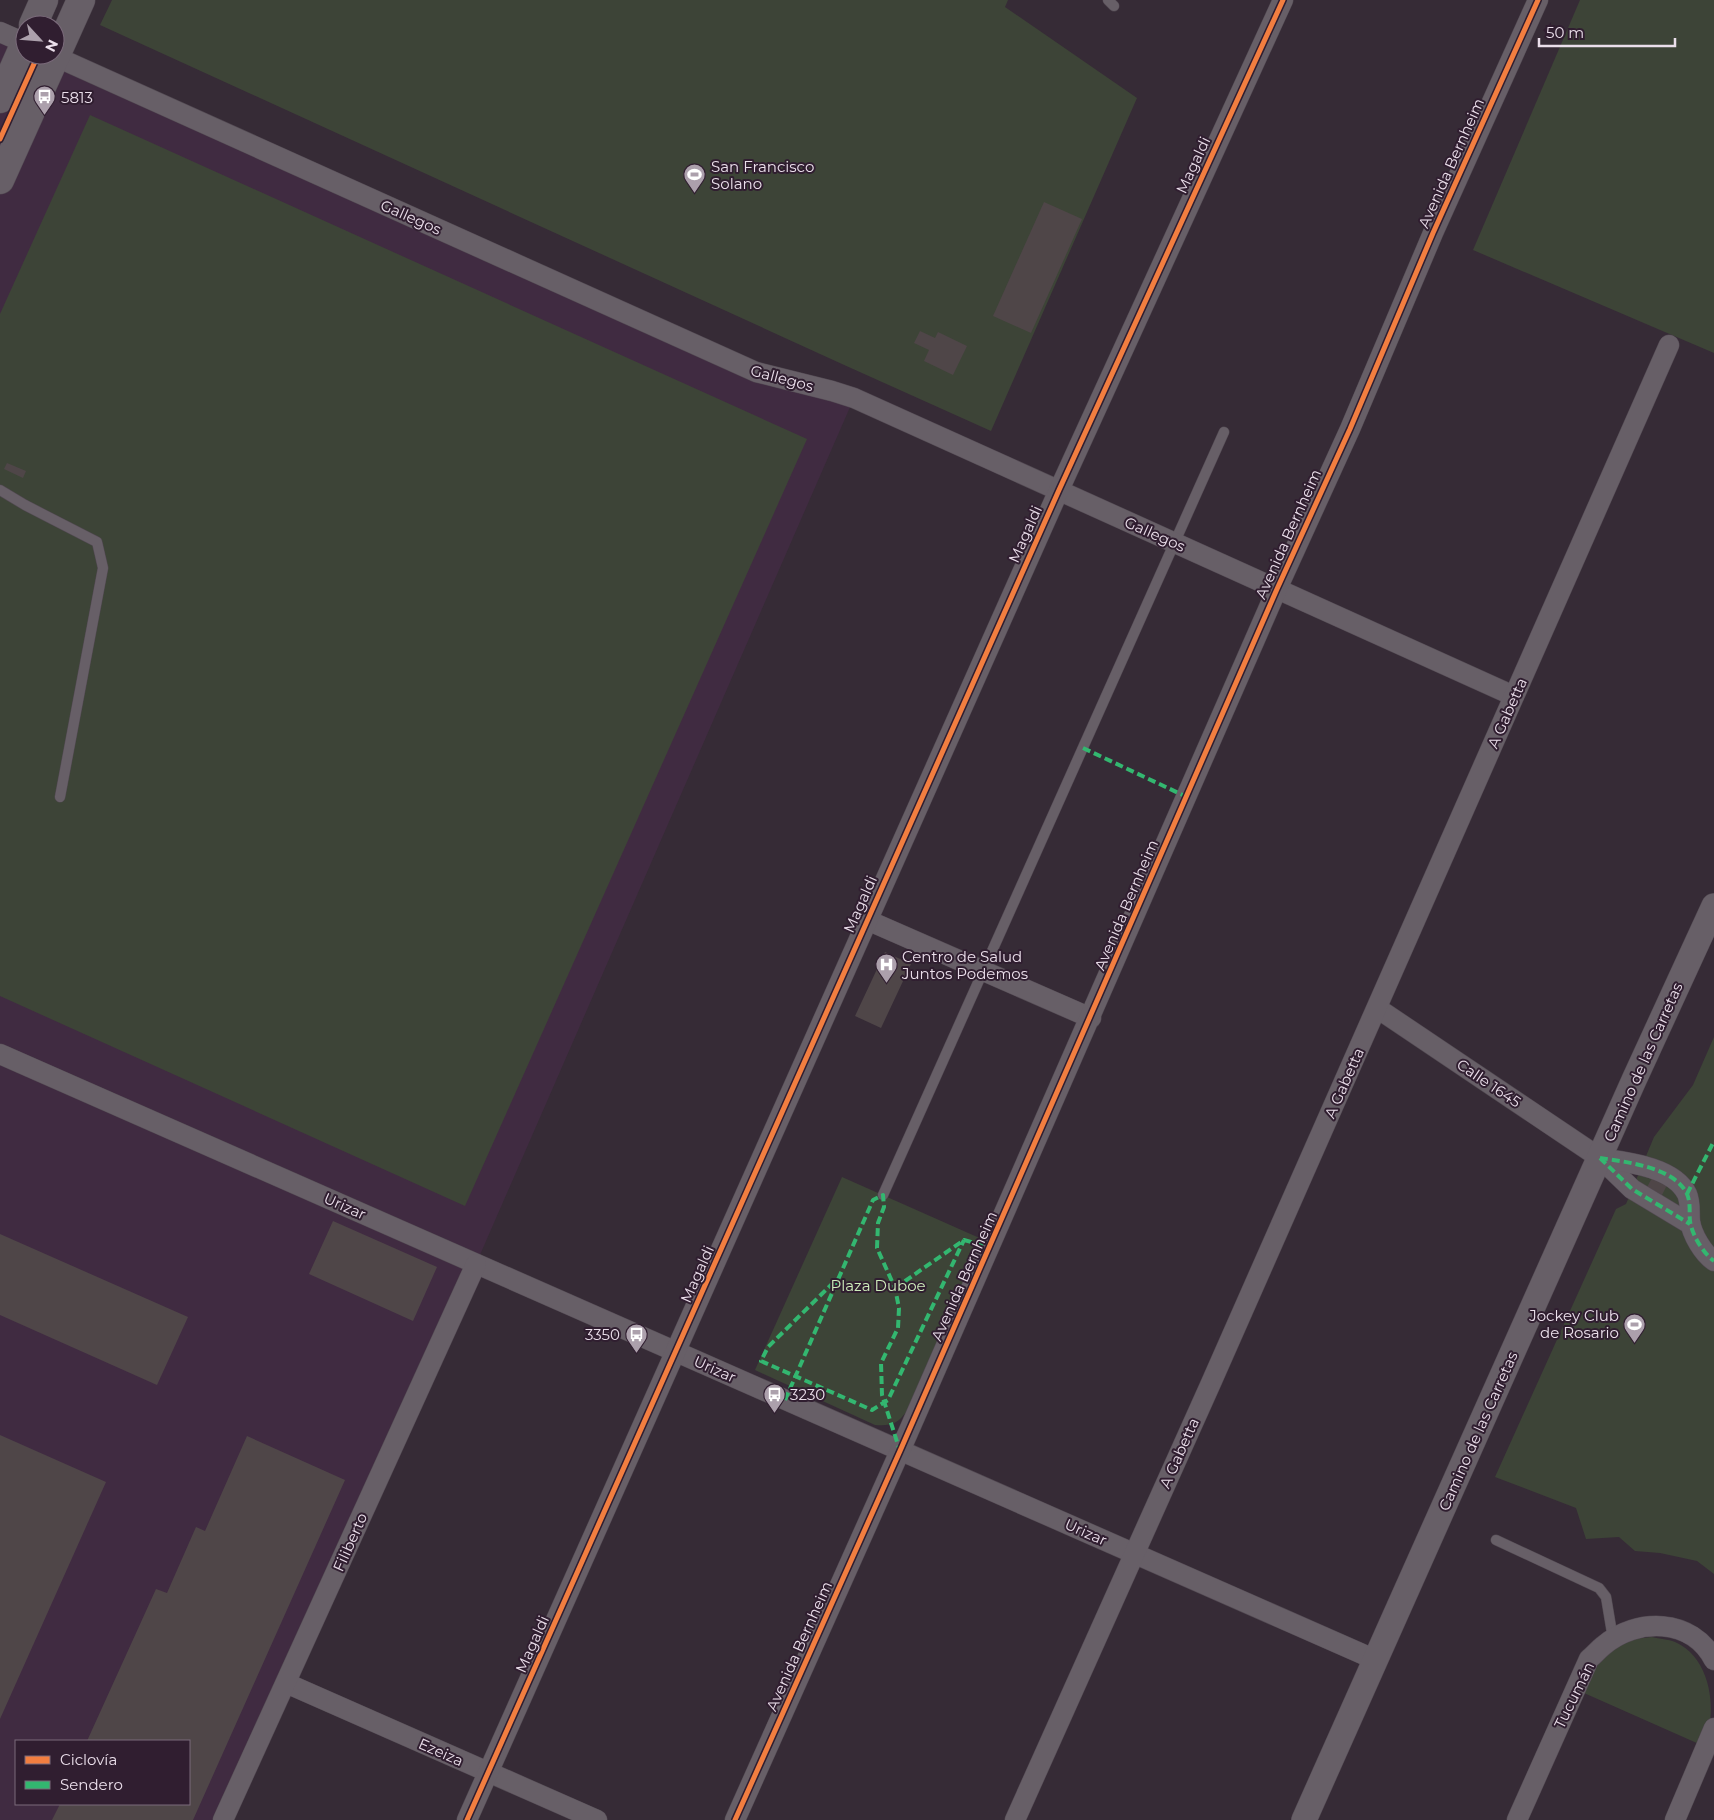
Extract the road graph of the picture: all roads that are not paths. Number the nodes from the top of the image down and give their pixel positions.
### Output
1 (44, 0) edge
2 (81, 0) edge
3 (1282, 0) edge
4 (1538, 0) edge
5 (37, 15) edge
6 (0, 32) edge
7 (65, 33) edge
8 (15, 39) edge
9 (65, 61) edge
10 (15, 65) edge
11 (50, 65) edge
12 (0, 99) edge
13 (0, 180) edge
14 (1669, 345) dead end
15 (1224, 432) dead end
16 (0, 490) edge
17 (1059, 490) junction
18 (1175, 542) junction
19 (1277, 589) junction
20 (1514, 696) junction
21 (60, 797) dead end
22 (1714, 906) edge
23 (867, 920) junction
24 (983, 971) junction
25 (1377, 1008) junction
26 (1091, 1018) junction
27 (0, 1054) edge
28 (1600, 1158) junction
29 (883, 1195) dead end
30 (1690, 1224) junction
31 (1714, 1260) edge
32 (476, 1264) junction
33 (676, 1352) junction
34 (900, 1451) junction
35 (1496, 1540) dead end
36 (1134, 1554) junction
37 (1613, 1639) junction
38 (1376, 1660) junction
39 (1714, 1660) edge
40 (286, 1683) junction
41 (1714, 1728) edge
42 (488, 1772) junction
43 (223, 1820) edge
44 (467, 1820) edge
45 (597, 1820) edge
46 (735, 1820) edge
47 (1015, 1820) edge
48 (1304, 1820) edge
49 (1517, 1820) edge
50 (1675, 1820) edge

1 - 5 main road
2 - 7 main road
3 - 17 street, Magaldi
4 - 19 street, Avenida Bernheim
6 - 8 street
9 - 17 street, Gallegos
10 - 12 main road
11 - 13 main road
14 - 20 street, A Gabetta
15 - 18 lane
16 - 21 lane
17 - 18 street, Gallegos
17 - 23 street, Magaldi
18 - 19 street, Gallegos
18 - 24 lane
19 - 20 street, Gallegos
19 - 26 street, Avenida Bernheim
20 - 25 street, A Gabetta
22 - 28 street, Camino de las Carretas
23 - 24 street
23 - 33 street, Magaldi
24 - 26 street
24 - 29 lane
25 - 28 street, Calle 1645
25 - 36 street, A Gabetta
26 - 34 street, Avenida Bernheim
27 - 32 street, Urizar
28 - 30 street
28 - 30 street
28 - 38 street, Camino de las Carretas
30 - 31 street
32 - 33 street, Urizar
32 - 40 street, Filiberto
33 - 34 street, Urizar
33 - 42 street, Magaldi
34 - 36 street, Urizar
34 - 46 street, Avenida Bernheim
35 - 37 lane
36 - 38 street, Urizar
36 - 47 street, A Gabetta
37 - 39 street, Tucumán
37 - 49 street, Tucumán
38 - 48 street, Camino de las Carretas
40 - 42 street, Ezeiza
40 - 43 street, Filiberto
41 - 50 street
42 - 44 street, Magaldi
42 - 45 street, Ezeiza

